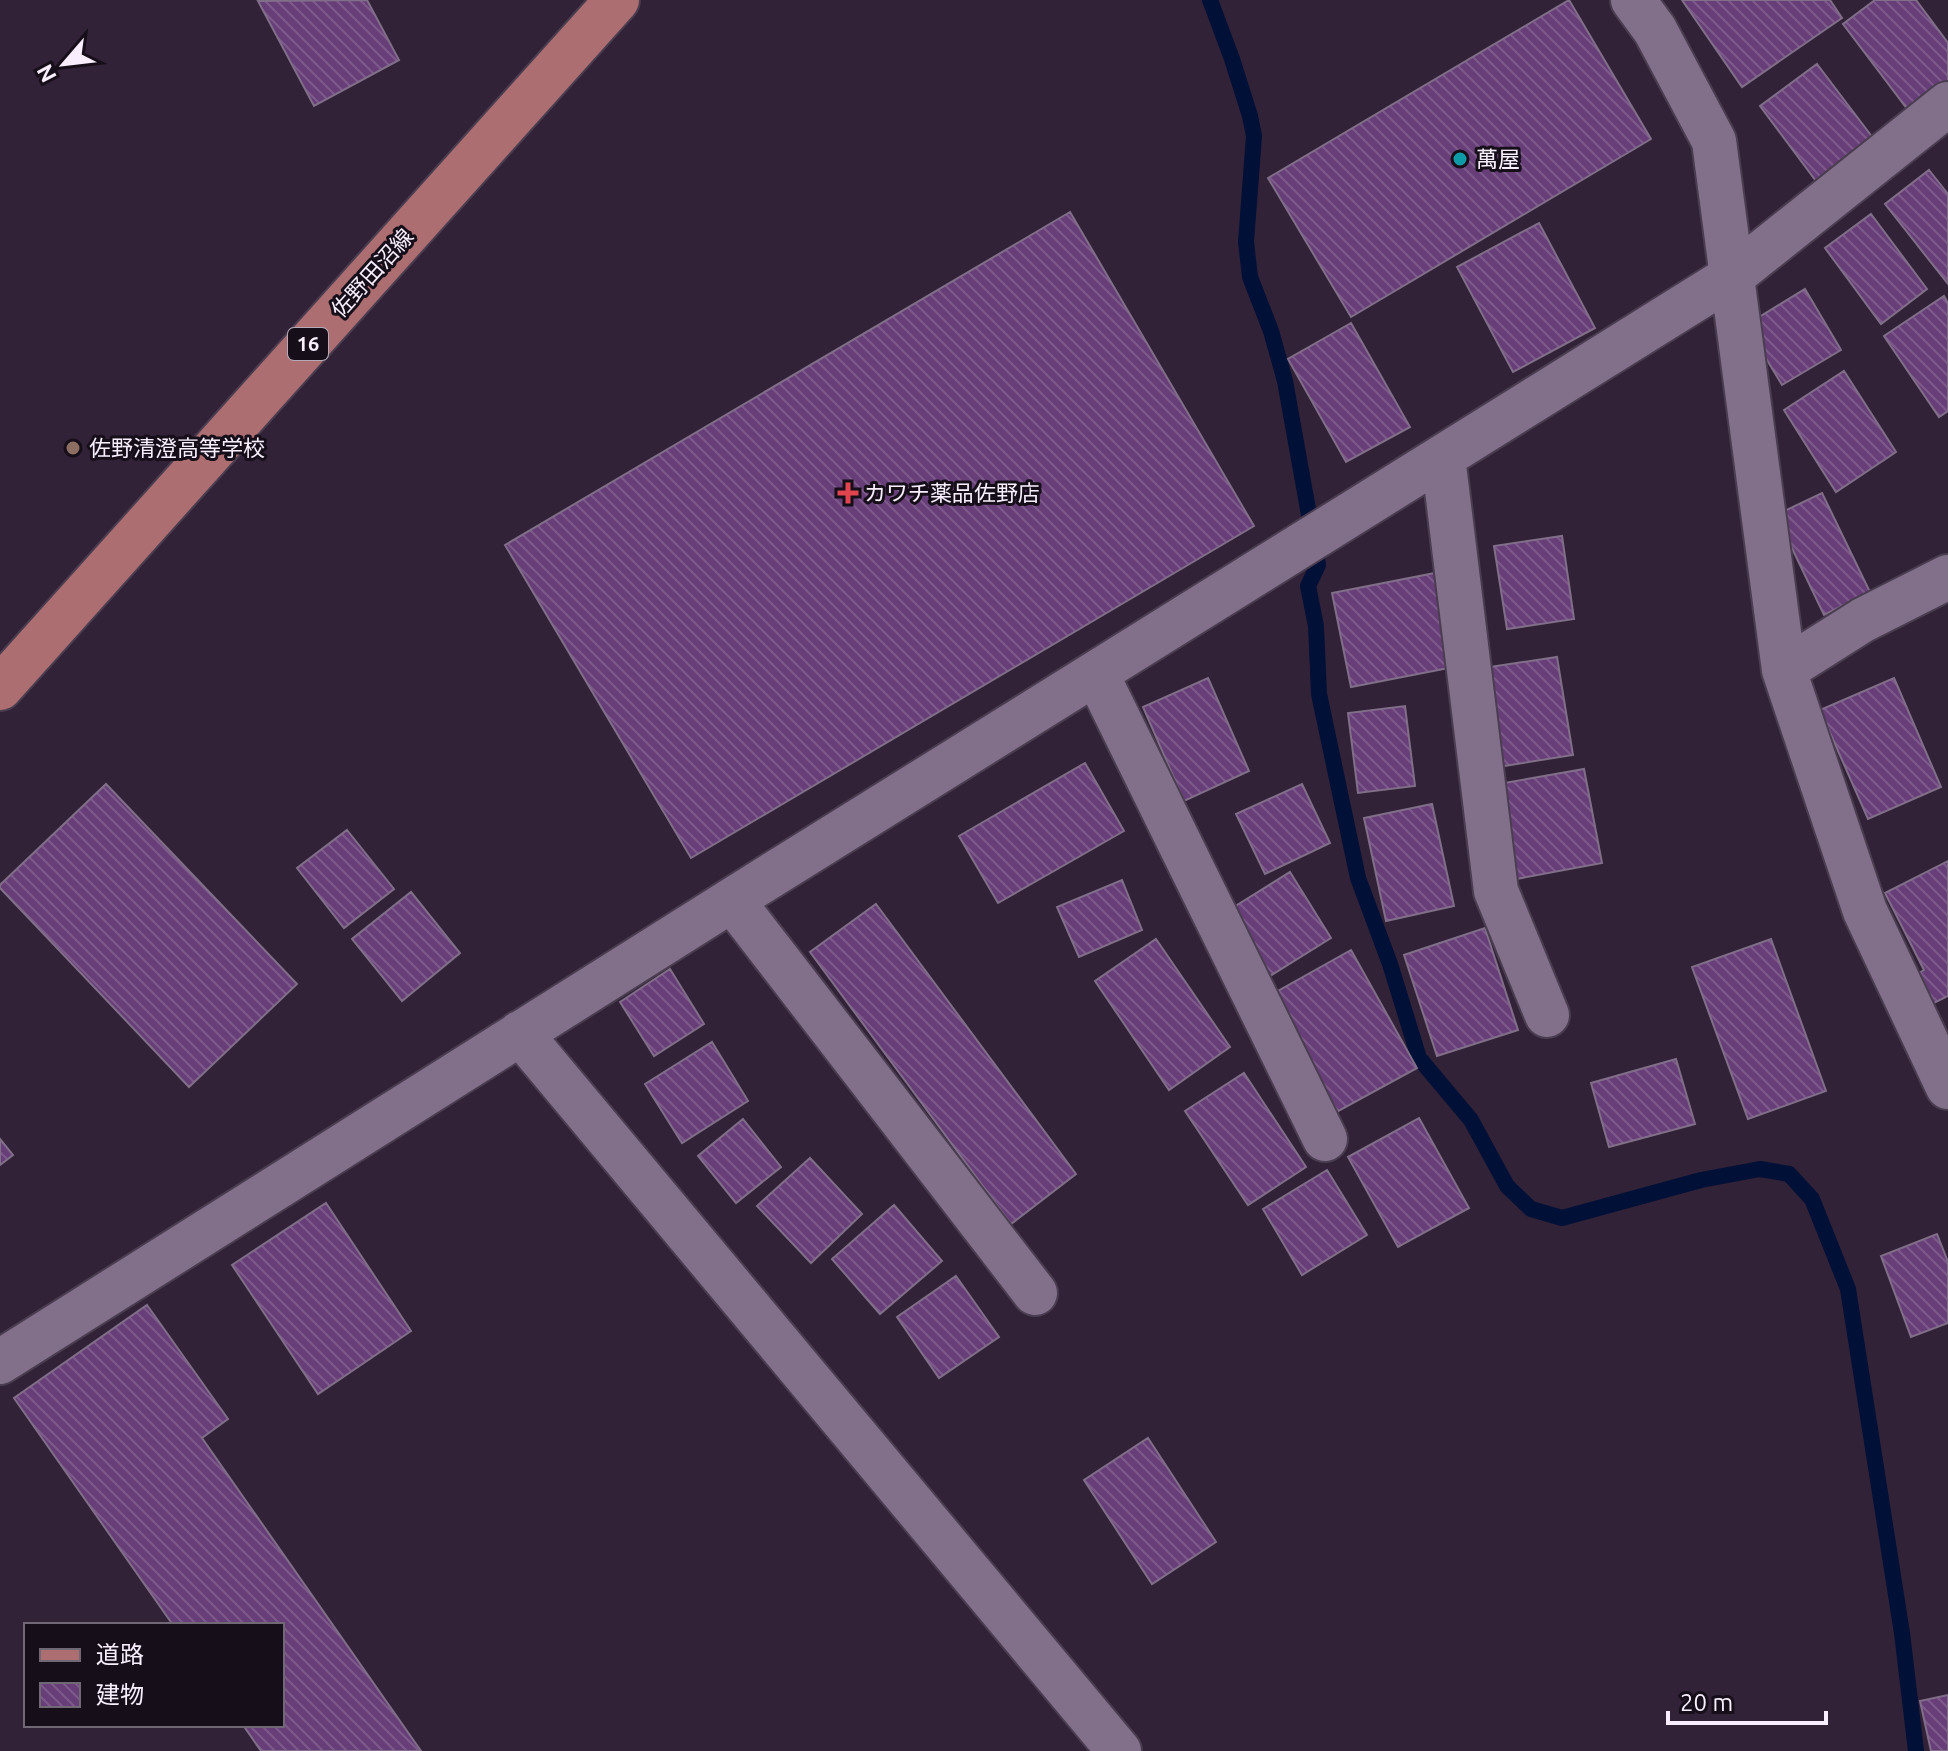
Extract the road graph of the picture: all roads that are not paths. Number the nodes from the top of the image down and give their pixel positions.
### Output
1 (617, 0) edge
2 (1633, 0) edge
3 (1948, 104) edge
4 (1731, 277) junction
5 (1443, 457) junction
6 (1948, 577) edge
7 (1784, 670) junction
8 (1096, 673) junction
9 (0, 688) edge
10 (732, 900) junction
11 (1547, 1015) dead end
12 (520, 1033) junction
13 (1948, 1087) edge
14 (1325, 1139) dead end
15 (1035, 1293) dead end
16 (0, 1362) edge
17 (1119, 1751) edge

1 - 9 main road, 佐野田沼線 / 16
2 - 4 street
3 - 4 street
4 - 5 street
4 - 7 street
5 - 8 street
5 - 11 street
6 - 7 street
7 - 13 street
8 - 10 street
8 - 14 street
10 - 12 street
10 - 15 street
12 - 16 street
12 - 17 street

